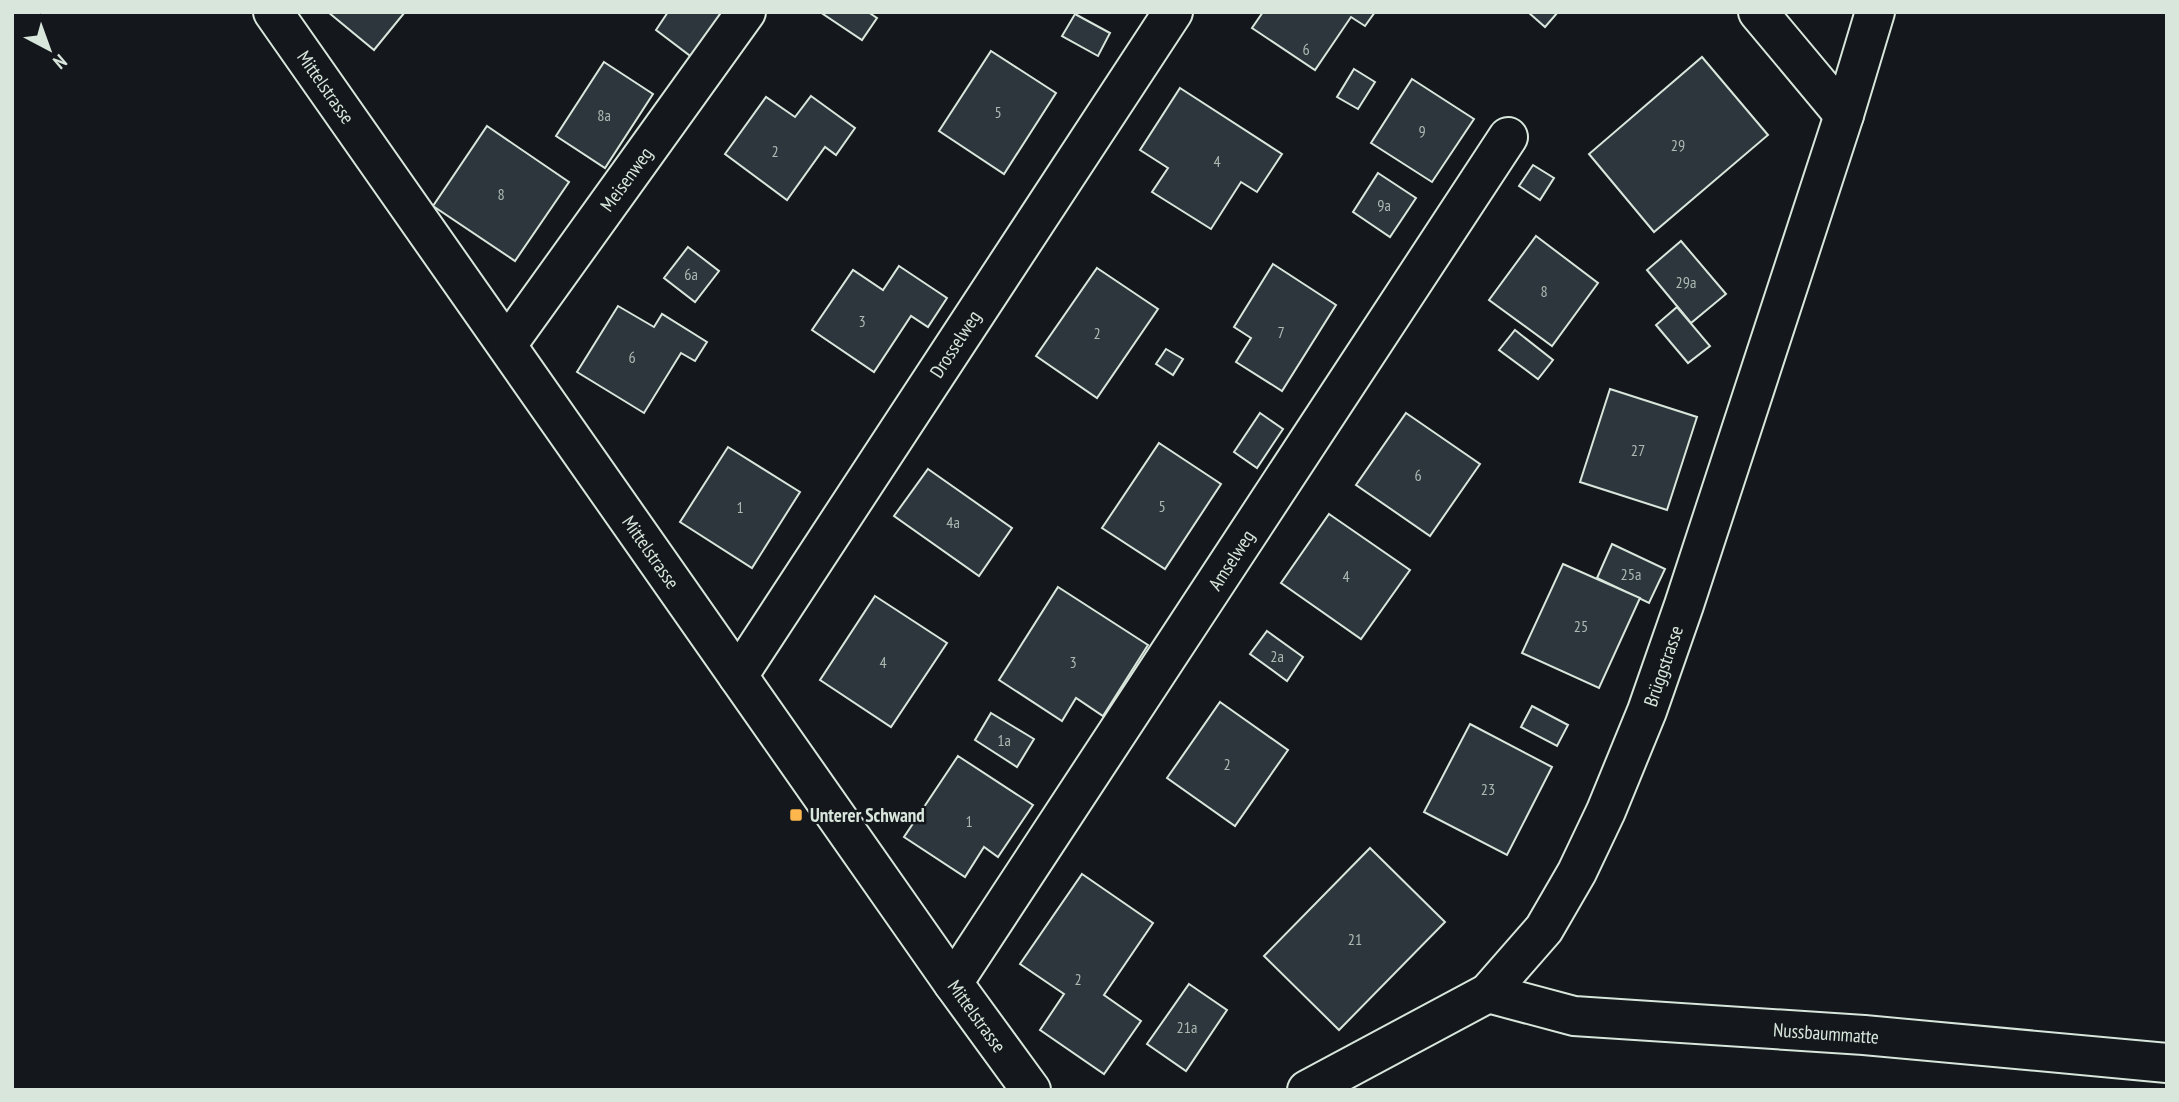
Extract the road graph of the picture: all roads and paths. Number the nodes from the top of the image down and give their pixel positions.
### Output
1 (273, 12) edge
2 (746, 12) edge
3 (1173, 12) edge
4 (1758, 12) edge
5 (1875, 12) edge
6 (1844, 115) junction
7 (1508, 137) dead end
8 (507, 345) junction
9 (738, 676) junction
10 (953, 983) junction
11 (1488, 993) junction
12 (2167, 1063) edge
13 (1031, 1090) edge
14 (1307, 1090) edge

1 - 8 street, Mittelstrasse
2 - 8 street, Meisenweg
3 - 9 street, Drosselweg
4 - 6 street
5 - 6 street, Brüggstrasse
6 - 11 street, Brüggstrasse
7 - 10 street, Amselweg
8 - 9 street, Mittelstrasse
9 - 10 street, Mittelstrasse
10 - 13 street, Mittelstrasse
11 - 12 street, Nussbaummatte
11 - 14 street, Brüggstrasse

